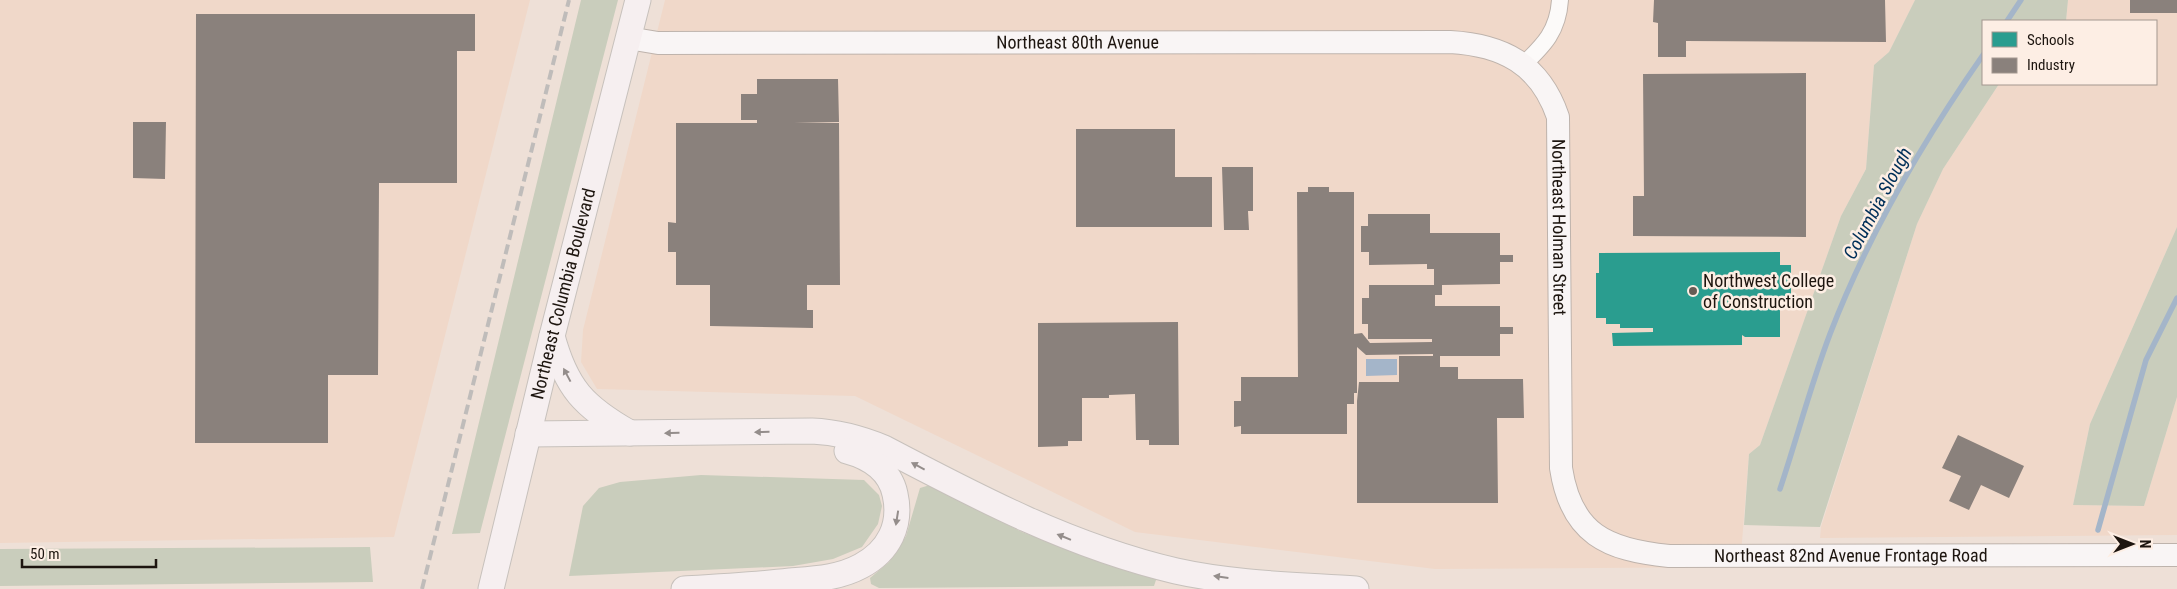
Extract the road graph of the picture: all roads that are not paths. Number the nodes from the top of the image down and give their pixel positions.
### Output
1 (638, 0) edge
2 (1560, 0) edge
3 (628, 38) junction
4 (1523, 65) junction
5 (552, 336) junction
6 (631, 433) junction
7 (526, 442) junction
8 (1563, 479) joint
9 (2177, 555) edge
10 (491, 589) edge
11 (684, 589) edge
12 (1356, 589) edge

1 - 3 main road, Northeast Columbia Boulevard
2 - 4 street
3 - 4 street, Northeast 80th Avenue
3 - 5 main road, Northeast Columbia Boulevard
4 - 8 street, Northeast Holman Street
6 -> 5 main road
5 - 7 main road, Northeast Columbia Boulevard
6 - 7 main road
12 -> 6 main road
7 - 10 main road, Northeast Columbia Boulevard
7 -> 11 main road
8 - 9 street, Northeast 82nd Avenue Frontage Road

